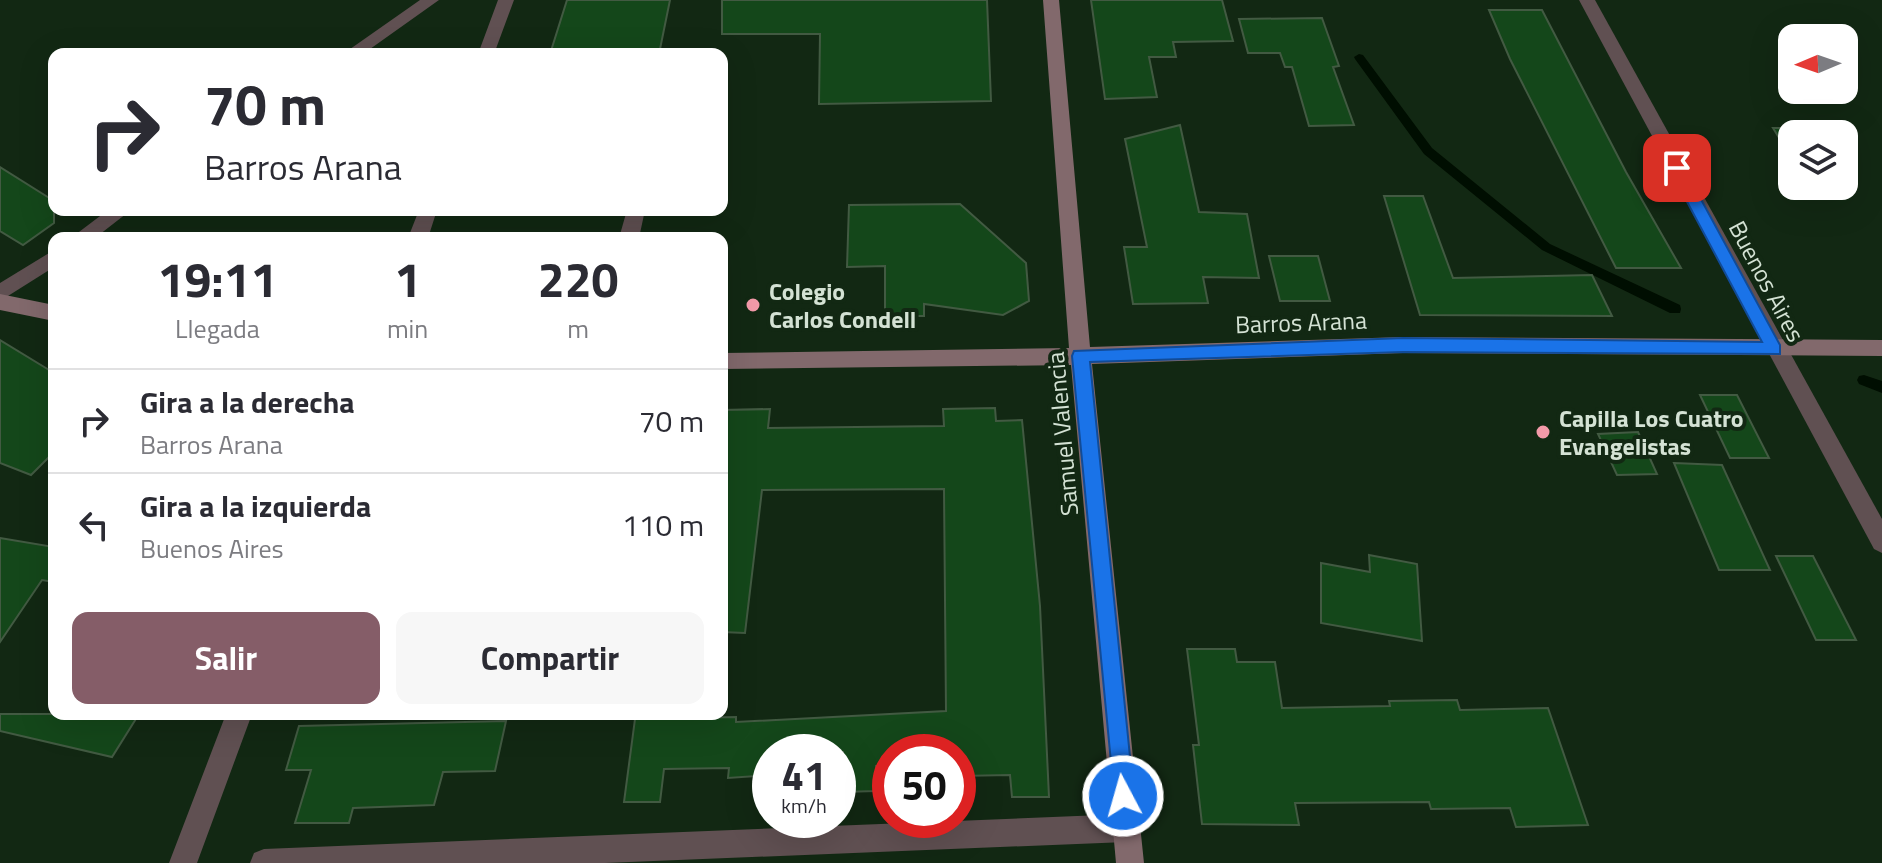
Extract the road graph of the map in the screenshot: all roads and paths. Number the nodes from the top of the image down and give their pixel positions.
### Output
1 (431, 0) edge
2 (506, 0) edge
3 (1051, 0) edge
4 (1587, 0) edge
5 (360, 48) edge
6 (488, 48) edge
7 (113, 216) edge
8 (90, 232) edge
9 (48, 261) edge
10 (0, 293) edge
11 (0, 302) edge
12 (48, 312) edge
13 (1882, 348) edge
14 (1774, 349) junction
15 (1081, 356) junction
16 (728, 361) edge
17 (1882, 542) edge
18 (237, 720) edge
19 (1126, 828) junction
20 (183, 863) edge
21 (264, 863) edge
22 (1130, 863) edge

1 - 5 street
2 - 6 street
3 - 15 main road, Samuel Valencia
4 - 14 street, Buenos Aires
7 - 8 street
9 - 10 street
11 - 12 main road
13 - 14 main road, Barros Arana
14 - 15 main road, Barros Arana
14 - 17 street, Buenos Aires
15 - 16 main road, Barros Arana
15 - 19 main road, Samuel Valencia
18 - 20 street
19 - 21 street
19 - 22 main road, Samuel Valencia

